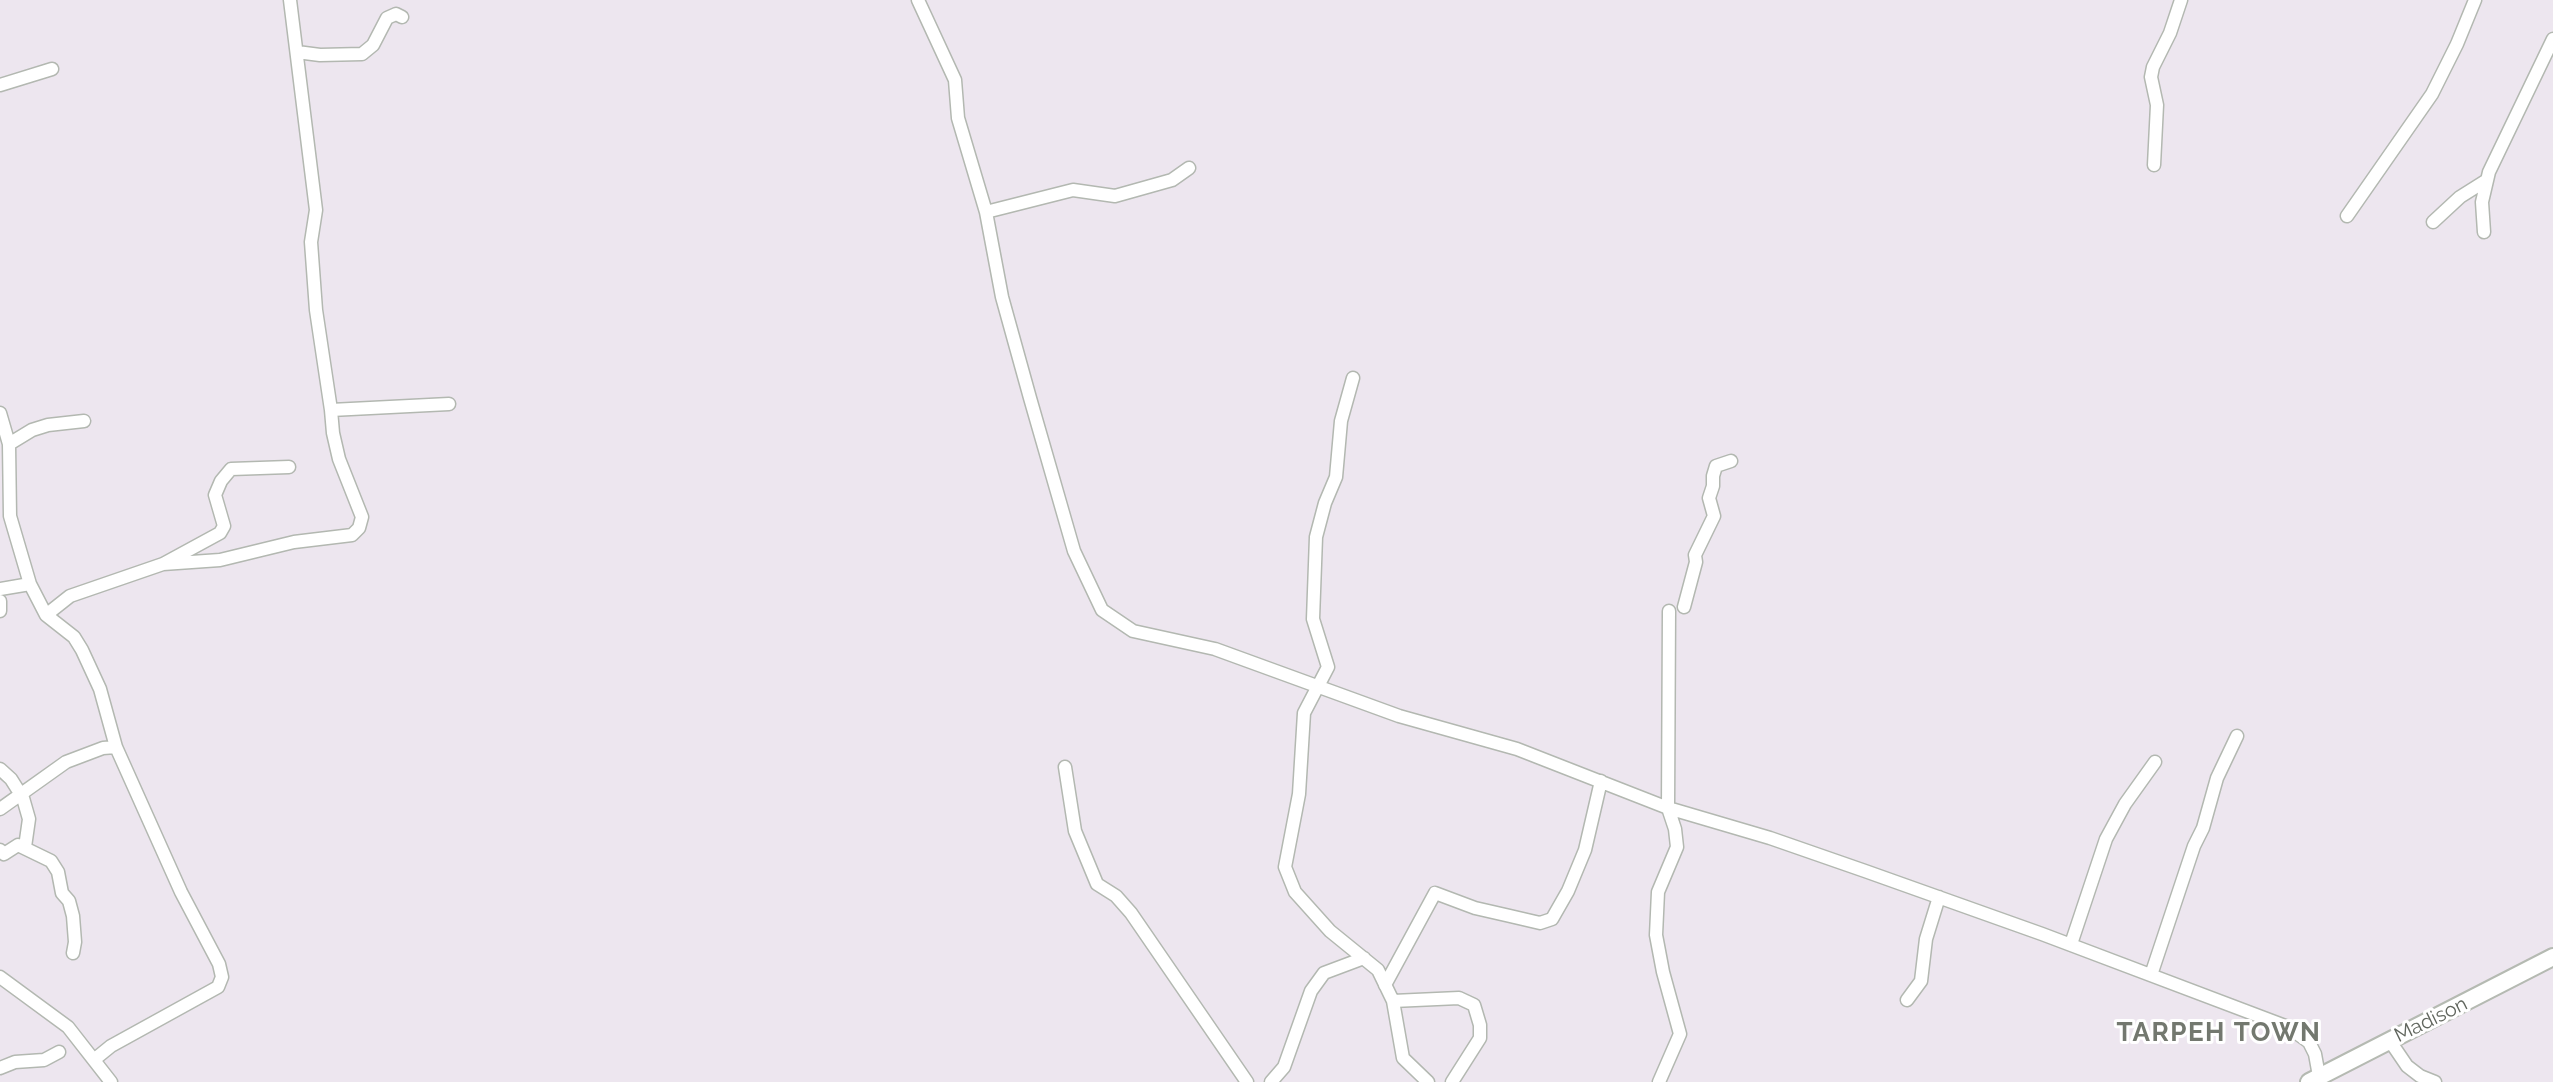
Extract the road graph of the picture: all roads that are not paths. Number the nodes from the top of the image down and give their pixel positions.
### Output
1 (290, 0) edge
2 (918, 0) edge
3 (2181, 0) edge
4 (2475, 0) edge
5 (402, 17) dead end
6 (2553, 39) edge
7 (297, 52) junction
8 (52, 69) dead end
9 (0, 85) edge
10 (2154, 165) dead end
11 (1189, 168) dead end
12 (2487, 180) junction
13 (986, 212) junction
14 (2347, 216) dead end
15 (2433, 222) dead end
16 (2484, 232) dead end
17 (1353, 378) dead end
18 (449, 404) dead end
19 (332, 410) junction
20 (0, 413) edge
21 (84, 421) dead end
22 (9, 444) junction
23 (1731, 461) dead end
24 (289, 467) dead end
25 (5, 517) edge
26 (163, 564) junction
27 (30, 584) junction
28 (0, 589) edge
29 (0, 601) edge
30 (1684, 607) dead end
31 (0, 611) edge
32 (1669, 611) dead end
33 (46, 615) junction
34 (1317, 687) junction
35 (2237, 736) dead end
36 (116, 747) junction
37 (2155, 762) dead end
38 (1065, 767) dead end
39 (0, 769) edge
40 (1601, 781) junction
41 (21, 795) junction
42 (1668, 808) junction
43 (0, 809) edge
44 (26, 847) junction
45 (0, 850) edge
46 (1939, 897) junction
47 (2071, 944) junction
48 (73, 952) dead end
49 (2553, 957) edge
50 (1364, 958) junction
51 (2151, 975) junction
52 (0, 977) edge
53 (1385, 985) junction
54 (1906, 1000) dead end
55 (1393, 1001) junction
56 (2390, 1041) junction
57 (59, 1052) dead end
58 (95, 1059) junction
59 (0, 1068) edge
60 (2314, 1079) edge
61 (111, 1082) edge
62 (1247, 1082) edge
63 (1271, 1082) edge
64 (1428, 1082) edge
65 (1452, 1082) edge
66 (1659, 1082) edge
67 (2435, 1082) edge

1 - 7 street
2 - 13 street
3 - 10 street
4 - 14 street
5 - 7 street
6 - 12 street
7 - 19 street
8 - 9 street
11 - 13 street
12 - 15 street
12 - 16 street
13 - 34 street
17 - 34 street
18 - 19 street
19 - 26 street
20 - 22 street
21 - 22 street
22 - 25 street
23 - 30 street
24 - 26 street
25 - 27 street
26 - 33 street
27 - 28 street
27 - 33 street
29 - 31 street
32 - 42 street
33 - 36 street
34 - 40 street
34 - 50 street
35 - 51 street
36 - 41 street
36 - 58 street
37 - 47 street
38 - 62 street
39 - 41 street
40 - 42 street
40 - 53 street
41 - 43 street
41 - 44 street
42 - 46 street
42 - 66 street
44 - 45 street
44 - 48 street
46 - 47 street
46 - 54 street
47 - 51 street
49 - 56 street, Madison
50 - 53 street
50 - 63 street
51 - 60 street
52 - 58 street
53 - 55 street
55 - 64 street
55 - 65 street
56 - 60 street, Madison
56 - 67 street
57 - 59 street
58 - 61 street

